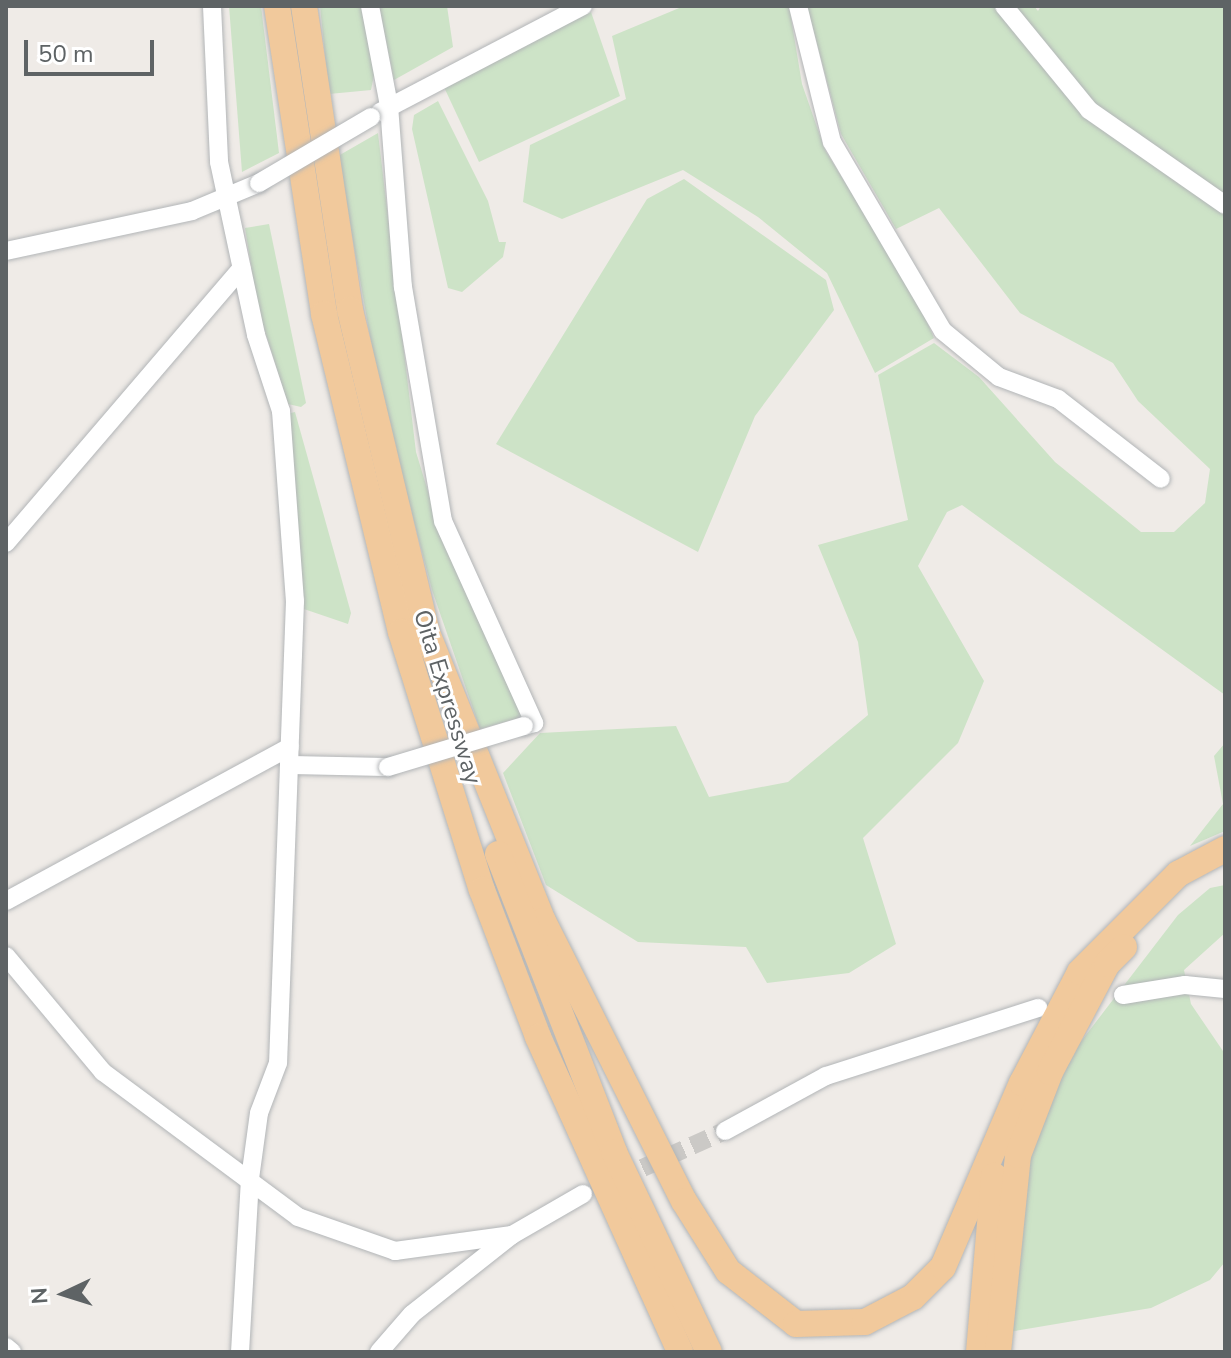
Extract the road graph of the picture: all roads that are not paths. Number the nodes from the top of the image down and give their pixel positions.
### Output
1 (212, 6) edge
2 (277, 6) edge
3 (304, 6) edge
4 (370, 6) edge
5 (583, 6) edge
6 (798, 6) edge
7 (1004, 6) edge
8 (389, 106) junction
9 (228, 196) junction
10 (1225, 205) edge
11 (6, 251) edge
12 (242, 268) junction
13 (1161, 479) dead end
14 (6, 543) edge
15 (423, 623) junction
16 (289, 756) junction
17 (1225, 849) edge
18 (1225, 865) edge
19 (6, 901) edge
20 (6, 956) edge
21 (1225, 989) edge
22 (1123, 995) dead end
23 (1038, 1008) dead end
24 (725, 1131) tunnel mouth
25 (995, 1155) junction
26 (250, 1179) junction
27 (583, 1194) dead end
28 (512, 1235) junction
29 (6, 1347) edge
30 (12, 1352) edge
31 (240, 1352) edge
32 (379, 1352) edge
33 (680, 1352) edge
34 (709, 1352) edge
35 (979, 1352) edge
36 (998, 1352) edge

1 - 9 street
2 - 33 highway, Oita Expressway
3 - 15 highway, Oita Expressway
4 - 8 street
5 - 8 street
6 - 13 street
7 - 10 street
8 - 9 street, bridge
8 - 16 street, bridge
9 - 11 street
9 - 12 street
12 - 14 street
12 - 16 street
15 - 25 highway
15 - 34 highway, Oita Expressway
16 - 19 street
16 - 26 street
17 - 25 highway
18 - 36 highway
20 - 26 street
21 - 22 street
23 - 24 street
25 - 35 highway
26 - 28 street
26 - 31 street
27 - 28 street
28 - 32 street
29 - 30 street

